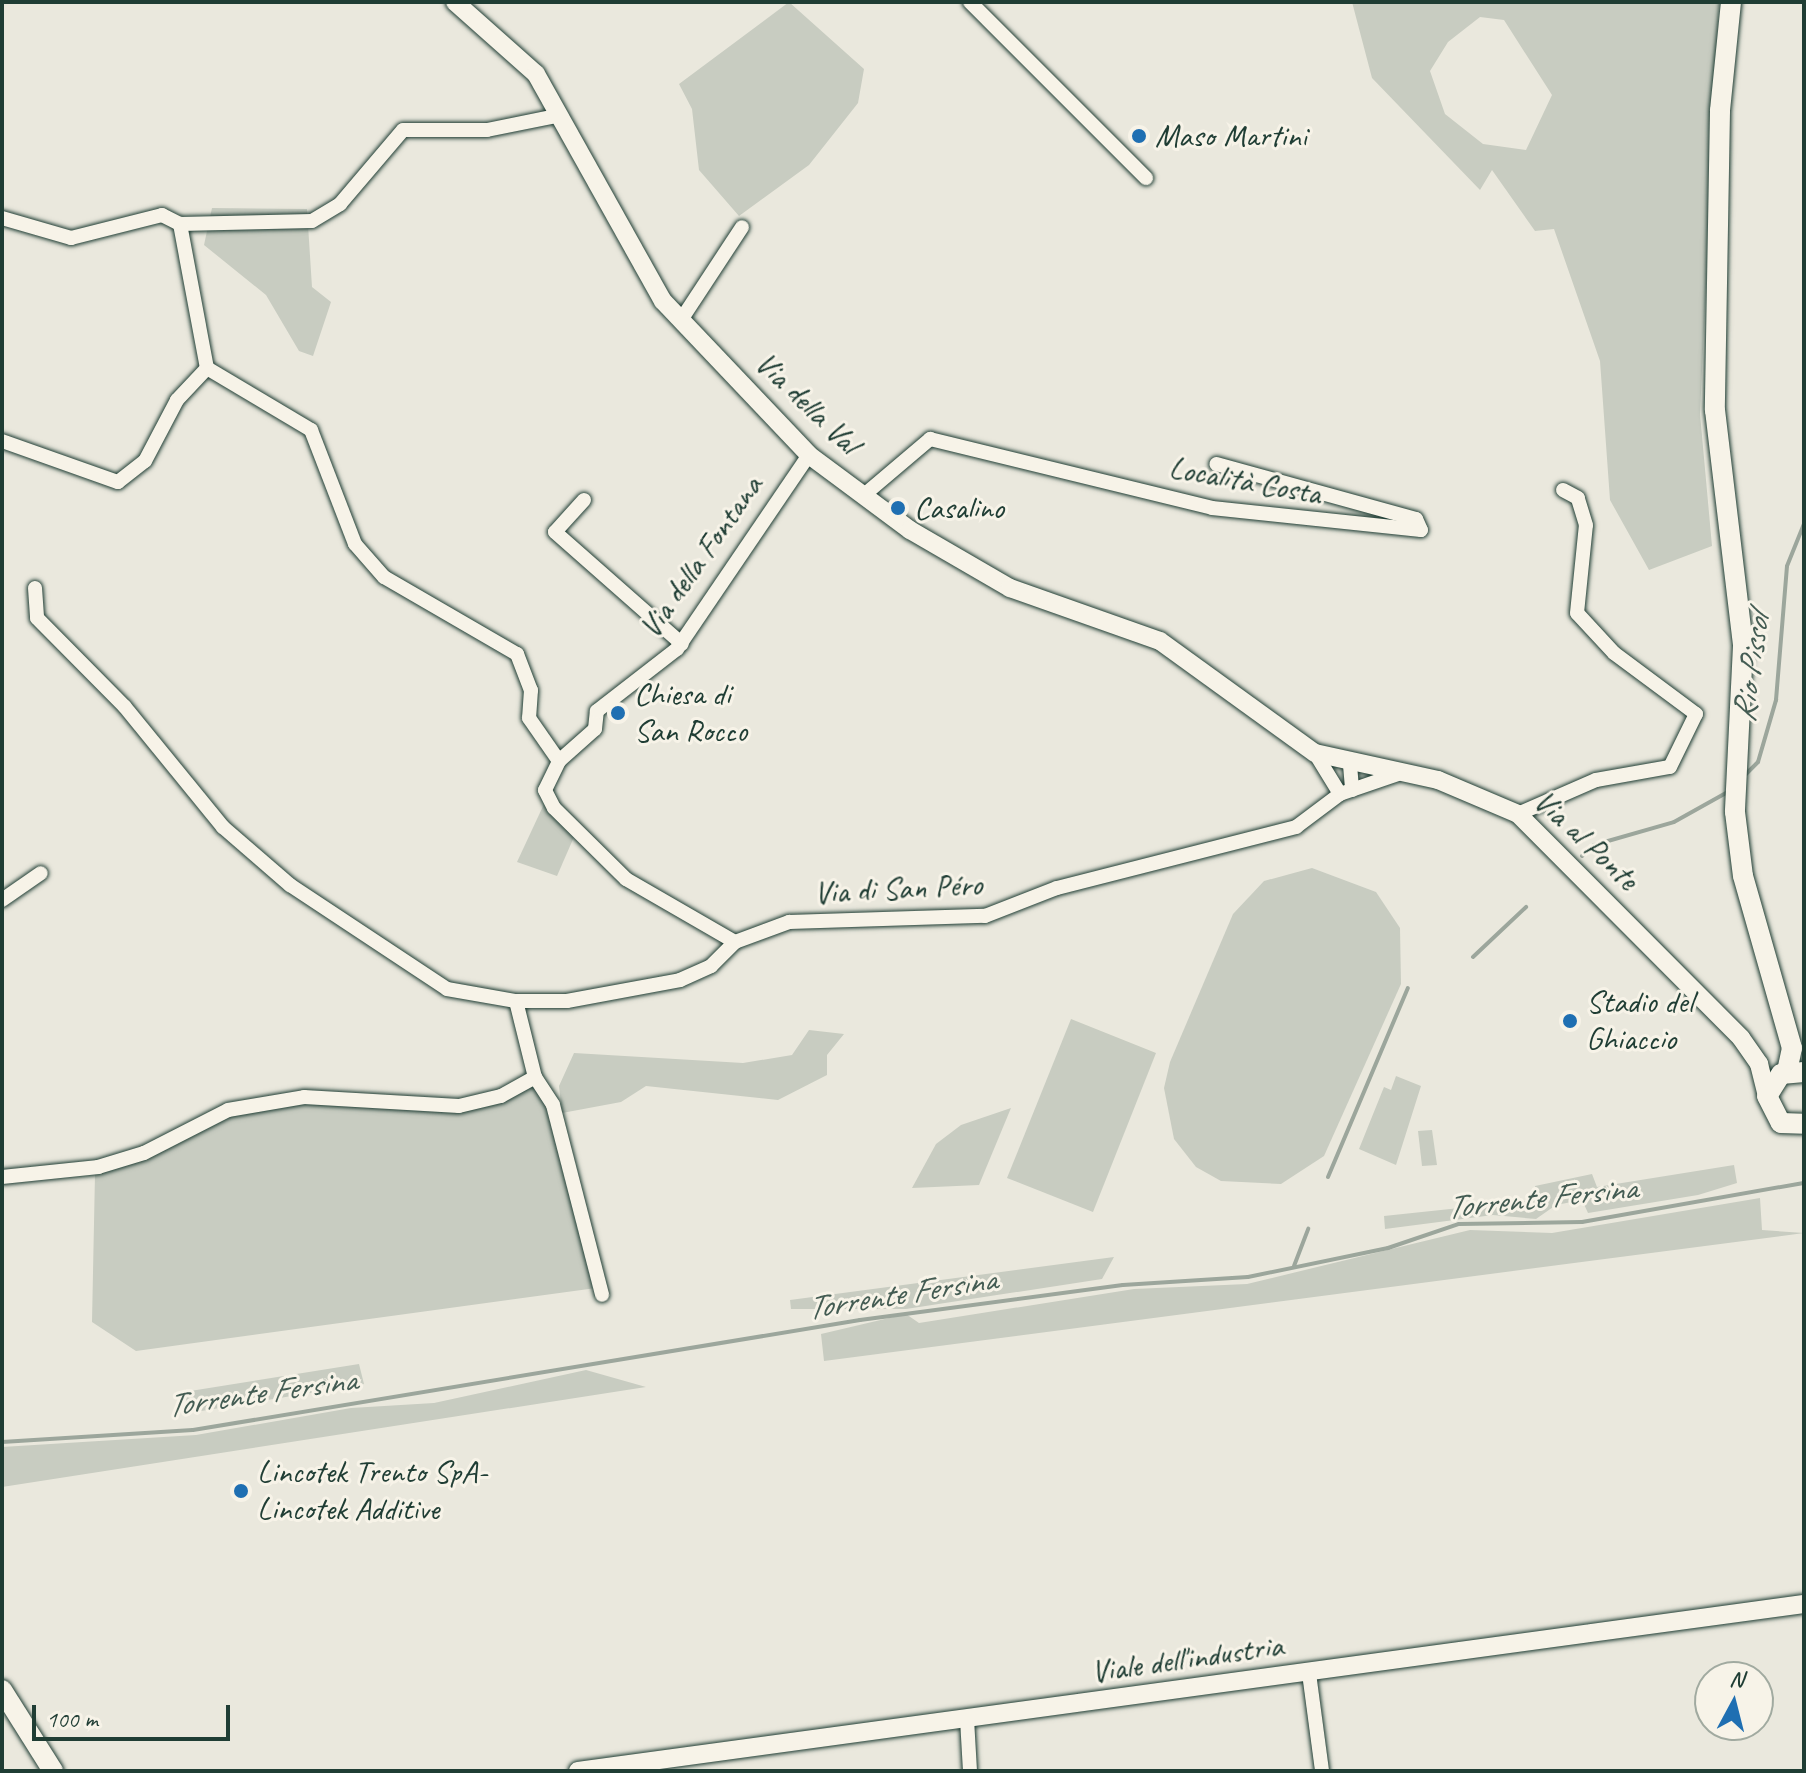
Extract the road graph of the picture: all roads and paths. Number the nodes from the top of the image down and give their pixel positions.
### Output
1 (455, 2) edge
2 (970, 2) edge
3 (1731, 2) edge
4 (556, 116) junction
5 (1146, 178) dead end
6 (2, 218) edge
7 (180, 224) junction
8 (742, 227) dead end
9 (681, 320) junction
10 (207, 368) junction
11 (2, 441) edge
12 (809, 455) junction
13 (1216, 464) dead end
14 (1563, 490) dead end
15 (864, 495) junction
16 (584, 500) dead end
17 (35, 588) dead end
18 (682, 644) junction
19 (1315, 753) junction
20 (559, 761) junction
21 (1350, 765) junction
22 (1398, 774) junction
23 (1346, 792) junction
24 (1518, 814) junction
25 (41, 873) dead end
26 (2, 900) edge
27 (735, 942) junction
28 (516, 1001) junction
29 (1786, 1024) junction
30 (1804, 1059) edge
31 (1759, 1064) junction
32 (1790, 1072) edge
33 (535, 1077) junction
34 (1767, 1096) junction
35 (1796, 1125) edge
36 (1804, 1141) edge
37 (2, 1177) edge
38 (602, 1295) dead end
39 (1804, 1604) edge
40 (1309, 1673) junction
41 (2, 1690) edge
42 (967, 1719) junction
43 (53, 1771) edge
44 (578, 1771) edge
45 (970, 1771) edge
46 (1322, 1771) edge

1 - 4 street, Via della Val
2 - 5 street
3 - 29 main road
4 - 7 street
4 - 9 street, Via della Val
6 - 7 street
7 - 10 street
8 - 9 street
9 - 12 street, Via della Val
10 - 11 street
10 - 20 street
12 - 15 street, Via della Val
12 - 18 street, Via della Fontana
13 - 15 street, Località Costa
14 - 24 street
15 - 19 street, Via della Val
16 - 18 street
17 - 28 street
18 - 20 street, Via della Fontana
19 - 21 street, Via al Ponte
19 - 23 street
20 - 27 street, Via della Fontana
21 - 22 street, Via al Ponte
21 - 23 street
22 - 23 street, Via di San Péro
22 - 24 street, Via al Ponte
23 - 27 street, Via di San Péro
24 - 31 street, Via al Ponte
25 - 26 street
27 - 28 street
28 - 33 street
29 - 30 main road
29 - 32 main road
31 - 32 street, Via al Ponte
31 - 34 street, Via al Ponte
32 - 34 main road
33 - 37 street
33 - 38 street
34 - 35 main road
35 - 36 main road
39 - 40 street, Viale dell'industria
40 - 42 street, Viale dell'industria
40 - 46 street
41 - 43 main road
42 - 44 street, Viale dell'industria
42 - 45 street

